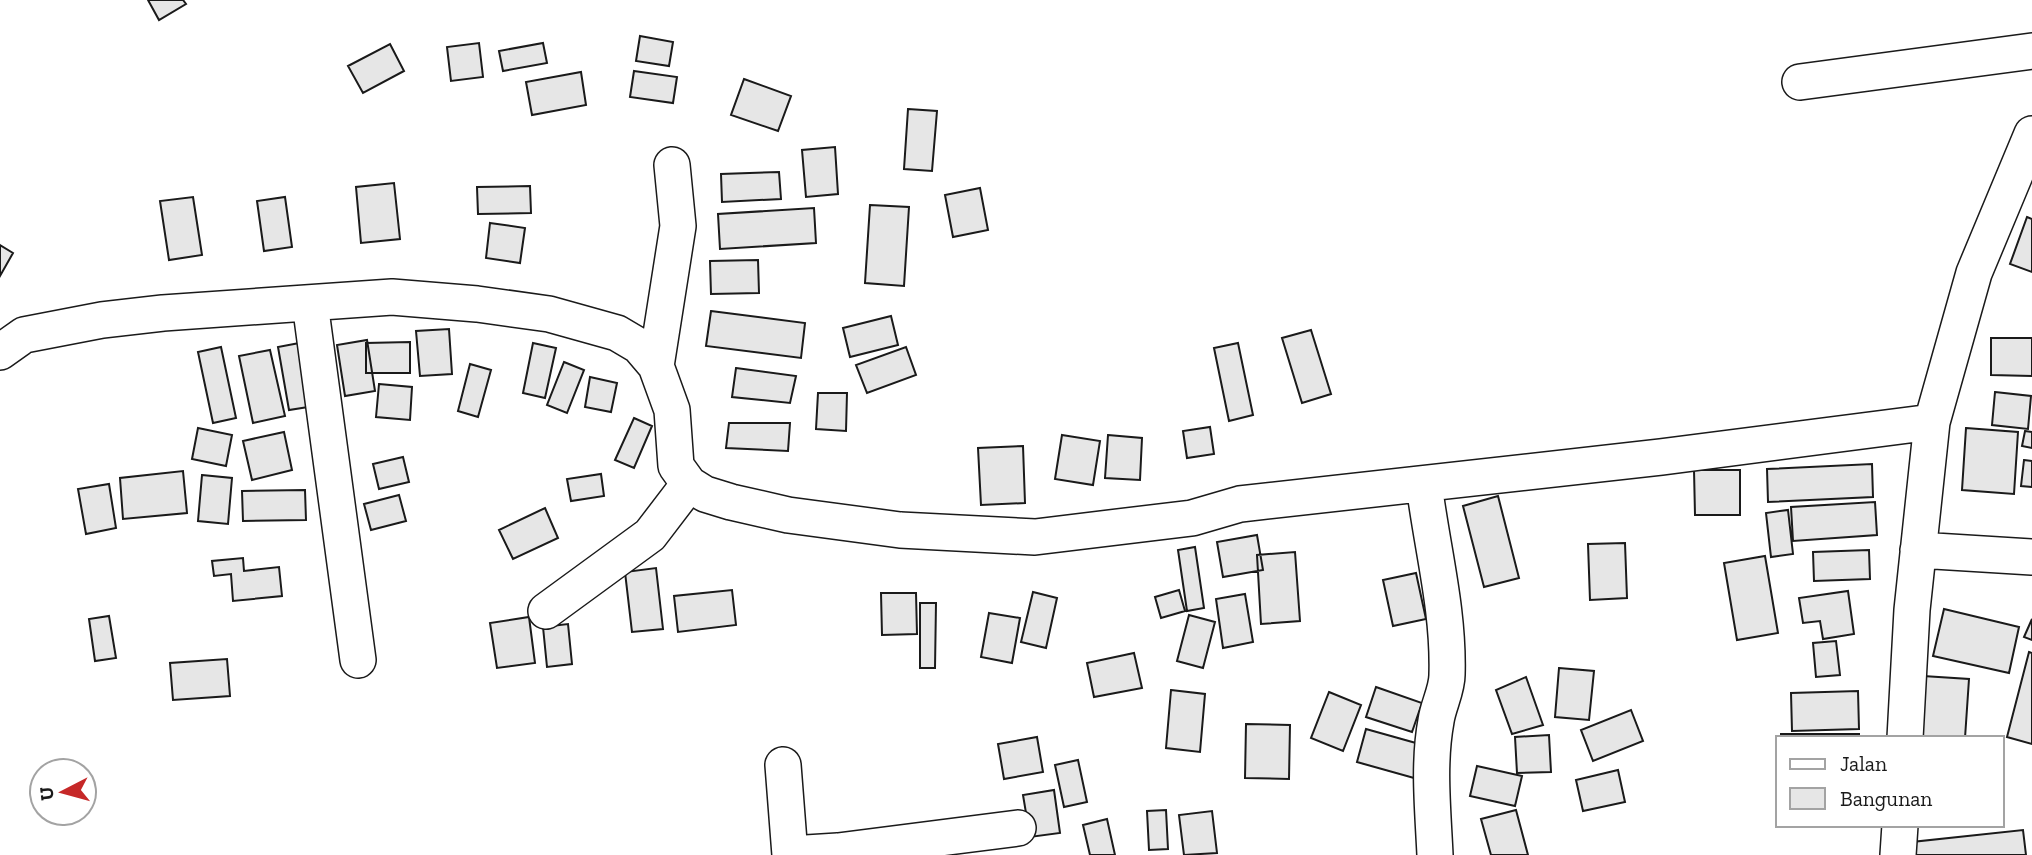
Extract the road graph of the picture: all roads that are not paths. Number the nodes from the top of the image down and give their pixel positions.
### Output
1 (2032, 51) edge
2 (1801, 82) dead end
3 (2032, 134) edge
4 (672, 165) dead end
5 (310, 303) junction
6 (0, 352) edge
7 (656, 366) junction
8 (1932, 422) junction
9 (689, 484) junction
10 (1424, 484) junction
11 (1918, 550) junction
12 (2032, 557) edge
13 (545, 611) dead end
14 (358, 660) dead end
15 (1905, 736) edge
16 (783, 765) dead end
17 (1900, 827) edge
18 (1018, 828) dead end
19 (790, 854) edge
20 (1436, 855) edge
21 (1898, 855) edge

1 - 2 street
3 - 8 street
4 - 7 street
5 - 6 street
5 - 7 street
5 - 14 street
7 - 9 street
8 - 10 street
8 - 11 street
9 - 10 street
9 - 13 street
10 - 20 street
11 - 12 street
11 - 15 street
16 - 19 street
17 - 21 street
18 - 19 street

